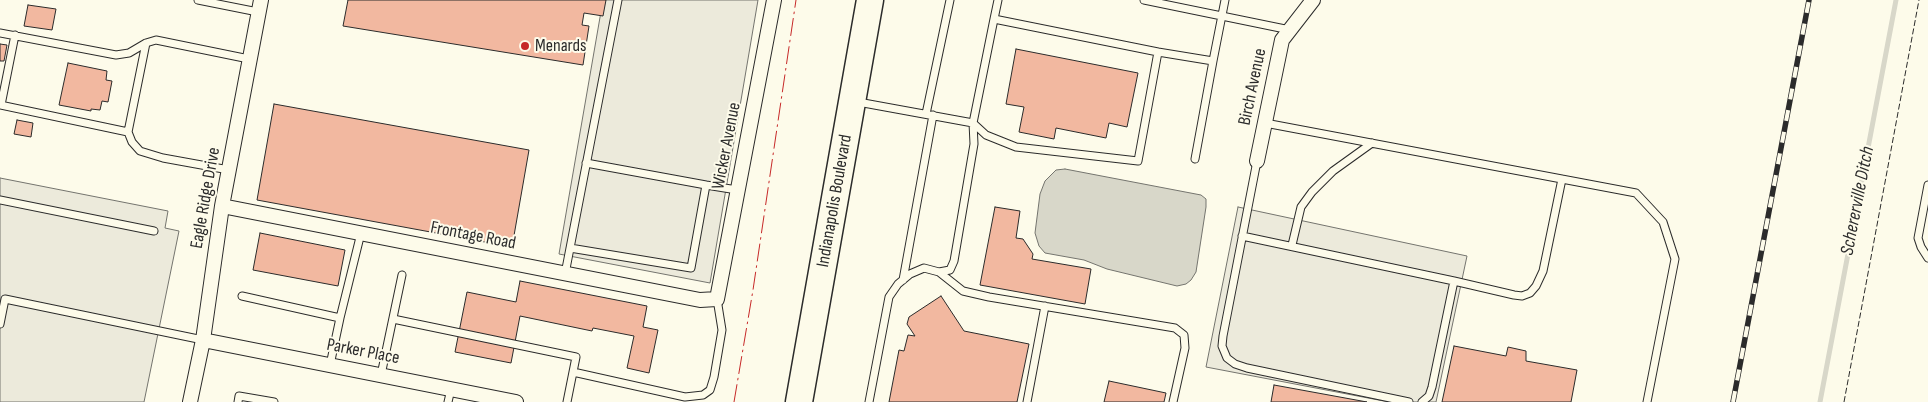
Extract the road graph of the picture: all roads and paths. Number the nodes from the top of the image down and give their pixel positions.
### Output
1 (198, 0) edge
2 (618, 0) edge
3 (774, 0) edge
4 (870, 0) edge
5 (950, 0) edge
6 (998, 0) edge
7 (1144, 0) edge
8 (1225, 0) edge
9 (1313, 0) edge
10 (259, 6) edge
11 (1223, 16) junction
12 (994, 19) junction
13 (1290, 30) junction
14 (0, 33) edge
15 (15, 35) junction
16 (146, 43) junction
17 (1158, 52) junction
18 (249, 59) junction
19 (1213, 61) junction
20 (852, 101) junction
21 (1, 105) edge
22 (929, 115) junction
23 (973, 123) junction
24 (1265, 123) junction
25 (128, 132) junction
26 (1372, 143) junction
27 (1195, 159) dead end
28 (1257, 161) joint
29 (586, 163) junction
30 (229, 170) junction
31 (1562, 179) junction
32 (706, 185) junction
33 (1928, 185) edge
34 (737, 190) junction
35 (0, 200) edge
36 (222, 206) junction
37 (154, 231) dead end
38 (361, 233) junction
39 (1242, 236) junction
40 (1292, 245) junction
41 (570, 248) junction
42 (1928, 258) edge
43 (939, 272) junction
44 (565, 274) junction
45 (402, 275) dead end
46 (903, 280) junction
47 (1454, 281) junction
48 (242, 296) dead end
49 (2, 298) edge
50 (717, 299) junction
51 (1045, 306) junction
52 (340, 318) junction
53 (393, 320) junction
54 (0, 324) edge
55 (203, 340) junction
56 (330, 365) junction
57 (573, 372) junction
58 (381, 375) junction
59 (450, 396) edge
60 (190, 402) edge
61 (238, 402) edge
62 (274, 402) edge
63 (516, 402) edge
64 (567, 402) edge
65 (799, 402) edge
66 (870, 402) edge
67 (1027, 402) edge
68 (1173, 402) edge
69 (1409, 402) edge
70 (1422, 402) edge
71 (1647, 402) edge

1 - 10 lane
2 - 29 lane
3 - 34 street, Wicker Avenue
4 - 20 highway, Indianapolis Boulevard
5 - 22 lane
6 - 12 lane
7 - 11 lane
8 - 11 lane
9 - 13 street, Birch Avenue
10 - 18 street, Eagle Ridge Drive
11 - 13 lane
11 - 19 lane
12 - 17 lane
12 - 23 lane
13 - 24 street, Birch Avenue
14 - 15 lane
15 - 16 lane
15 - 21 lane
16 - 18 lane
16 - 25 lane
17 - 19 lane
17 - 23 lane
18 - 30 street, Eagle Ridge Drive
19 - 27 lane
20 - 22 lane
20 - 65 highway, Indianapolis Boulevard
21 - 25 lane
22 - 23 lane
22 - 46 lane
23 - 43 lane
24 - 26 lane
24 - 28 street, Birch Avenue
25 - 30 lane
26 - 31 lane
26 - 40 lane
28 - 39 lane
29 - 32 lane
29 - 41 lane
30 - 36 street, Eagle Ridge Drive
31 - 47 lane
31 - 71 lane
32 - 34 lane
32 - 41 lane
33 - 42 lane
34 - 50 street, Wicker Avenue
35 - 37 lane
36 - 38 street, Frontage Road
36 - 55 street, Eagle Ridge Drive
38 - 44 street, Frontage Road
38 - 52 lane
39 - 40 lane
39 - 69 lane
40 - 47 lane
41 - 44 lane
43 - 46 lane
43 - 51 lane
44 - 50 street, Frontage Road
45 - 53 lane
46 - 66 lane
47 - 70 lane
48 - 52 lane
49 - 54 lane
49 - 55 lane
50 - 57 lane
51 - 67 lane
51 - 68 lane
52 - 56 lane
53 - 57 lane
53 - 58 lane
55 - 56 street, Parker Place
55 - 60 street, Eagle Ridge Drive
56 - 58 street, Parker Place
57 - 64 lane
58 - 59 street, Parker Place
59 - 63 street, Parker Place
61 - 62 lane

